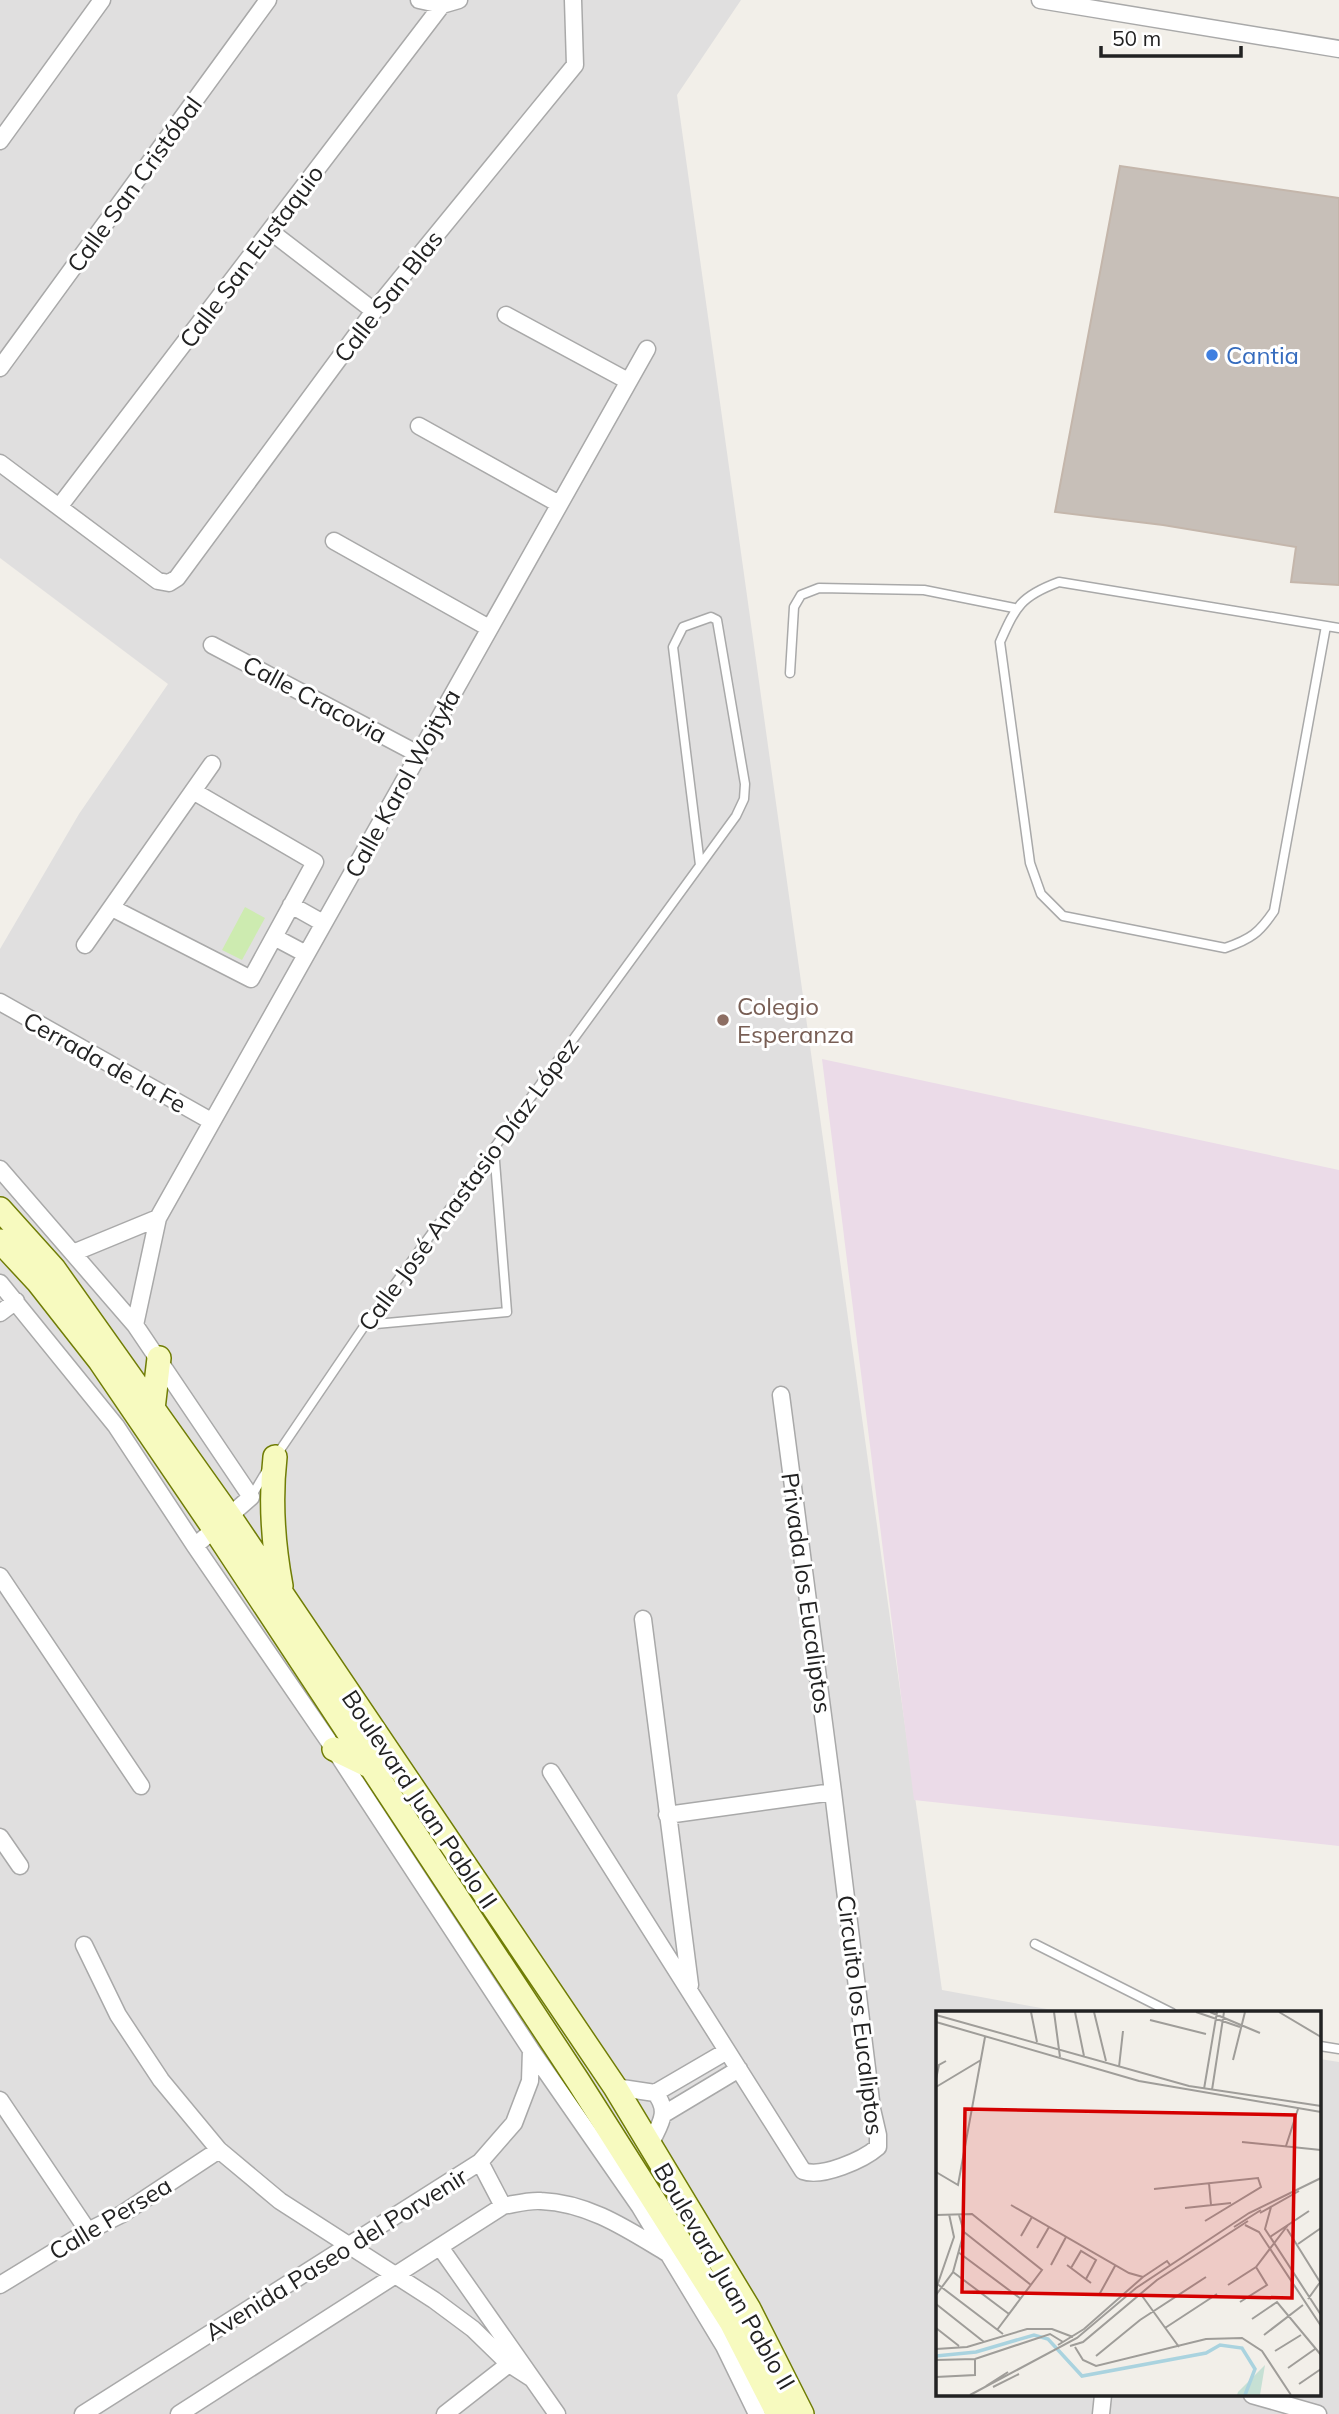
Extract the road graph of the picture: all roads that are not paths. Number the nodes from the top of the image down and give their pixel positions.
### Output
1 (102, 0) edge
2 (268, 0) edge
3 (419, 0) edge
4 (459, 0) edge
5 (573, 0) edge
6 (1040, 0) edge
7 (442, 5) junction
8 (1339, 49) edge
9 (0, 141) edge
10 (270, 231) junction
11 (374, 311) junction
12 (506, 315) dead end
13 (647, 349) dead end
14 (0, 368) edge
15 (628, 382) junction
16 (419, 426) dead end
17 (0, 463) edge
18 (559, 504) junction
19 (59, 507) junction
20 (334, 541) dead end
21 (1014, 608) junction
22 (1326, 626) junction
23 (489, 628) junction
24 (1339, 628) edge
25 (212, 645) dead end
26 (790, 673) dead end
27 (418, 754) junction
28 (212, 764) dead end
29 (193, 791) junction
30 (700, 865) junction
31 (291, 905) junction
32 (112, 908) junction
33 (323, 923) junction
34 (274, 937) junction
35 (85, 945) dead end
36 (306, 954) junction
37 (0, 1002) edge
38 (211, 1121) junction
39 (494, 1149) junction
40 (0, 1169) edge
41 (0, 1209) edge
42 (158, 1217) junction
43 (0, 1241) edge
44 (73, 1253) junction
45 (0, 1283) edge
46 (16, 1301) junction
47 (0, 1313) edge
48 (135, 1325) junction
49 (365, 1325) junction
50 (159, 1357) junction
51 (781, 1395) dead end
52 (153, 1409) junction
53 (275, 1457) junction
54 (251, 1497) junction
55 (222, 1524) junction
56 (195, 1546) junction
57 (0, 1576) edge
58 (283, 1596) junction
59 (643, 1619) dead end
60 (334, 1749) junction
61 (370, 1766) junction
62 (551, 1772) dead end
63 (141, 1786) dead end
64 (833, 1792) junction
65 (667, 1815) junction
66 (0, 1837) edge
67 (20, 1866) dead end
68 (1035, 1944) dead end
69 (84, 1945) dead end
70 (691, 1990) junction
71 (1168, 2011) edge
72 (531, 2050) junction
73 (727, 2051) junction
74 (739, 2069) junction
75 (615, 2087) junction
76 (655, 2092) junction
77 (0, 2100) edge
78 (664, 2114) junction
79 (650, 2145) junction
80 (219, 2150) junction
81 (480, 2162) junction
82 (503, 2206) junction
83 (88, 2231) junction
84 (347, 2246) junction
85 (440, 2247) junction
86 (669, 2254) junction
87 (397, 2274) junction
88 (0, 2285) edge
89 (509, 2364) junction
90 (531, 2378) junction
91 (1103, 2396) edge
92 (1255, 2396) edge
93 (83, 2414) edge
94 (180, 2414) edge
95 (445, 2414) edge
96 (556, 2414) edge
97 (757, 2414) edge
98 (778, 2414) edge
99 (802, 2414) edge
100 (1101, 2414) edge
101 (1318, 2414) edge

1 - 9 street
2 - 14 street, Calle San Cristóbal
3 - 7 street
4 - 7 street
5 - 11 street, Calle San Blas
6 - 8 street
7 - 10 street, Calle San Eustaquio
10 - 11 street
10 - 19 street, Calle San Eustaquio
11 - 19 street, Calle San Blas
12 - 15 street
13 - 15 street, Calle Karol Wojtyła
15 - 18 street, Calle Karol Wojtyła
16 - 18 street
17 - 19 street
18 - 23 street, Calle Karol Wojtyła
20 - 23 street
21 - 22 lane
21 - 22 lane
21 - 26 lane
22 - 24 lane
23 - 27 street, Calle Karol Wojtyła
25 - 27 street, Calle Cracovia
27 - 33 street, Calle Karol Wojtyła
28 - 29 street
29 - 31 street
29 - 32 street
30 - 30 lane, Calle José Anastasio Díaz López
30 - 39 lane, Calle José Anastasio Díaz López
31 - 33 street
31 - 34 street
32 - 34 street
32 - 35 street
33 - 36 street, Calle Karol Wojtyła
34 - 36 street
36 - 38 street, Calle Karol Wojtyła
37 - 38 street, Cerrada de la Fe
38 - 42 street, Calle Karol Wojtyła
39 - 49 lane, Calle José Anastasio Díaz López
39 - 49 lane
40 - 44 street
41 - 52 main road, Boulevard Juan Pablo II
42 - 44 street
42 - 48 street, Calle Karol Wojtyła
43 - 55 main road, Boulevard Juan Pablo II
44 - 48 street
45 - 46 street, Boulevard Juan Pablo II
46 - 47 street
46 - 56 street, Boulevard Juan Pablo II
48 - 50 street
49 - 53 lane, Calle José Anastasio Díaz López
50 - 52 main road
50 - 54 street
51 - 64 street, Privada los Eucaliptos
52 - 55 main road, Boulevard Juan Pablo II
53 - 54 lane, Calle José Anastasio Díaz López
53 - 58 main road
54 - 55 street, Calle José Anastasio Díaz López
55 - 56 street, Calle José Anastasio Díaz López
55 - 58 main road, Boulevard Juan Pablo II
55 - 61 main road, Boulevard Juan Pablo II
56 - 60 street, Boulevard Juan Pablo II
57 - 63 street
58 - 75 main road, Boulevard Juan Pablo II
59 - 65 street
60 - 61 main road
60 - 72 street, Boulevard Juan Pablo II
61 - 98 main road, Boulevard Juan Pablo II
62 - 70 street
64 - 65 street
64 - 74 street, Circuito los Eucaliptos
65 - 70 street, Circuito los Eucaliptos
66 - 67 street
68 - 71 lane
69 - 80 street
70 - 73 street, Circuito los Eucaliptos
72 - 81 street, Avenida Paseo del Porvenir
72 - 86 street, Boulevard Juan Pablo II
73 - 74 street, Circuito los Eucaliptos
73 - 76 street
74 - 78 street
75 - 76 street
75 - 79 main road, Boulevard Juan Pablo II
76 - 78 street
77 - 83 street
78 - 79 street
79 - 99 main road, Boulevard Juan Pablo II
80 - 83 street, Calle Persea
80 - 84 street
81 - 82 street
81 - 84 street, Avenida Paseo del Porvenir
82 - 85 street, Avenida Paseo del Porvenir
82 - 86 street, Avenida Paseo del Porvenir
83 - 88 street, Calle Persea
84 - 87 street
84 - 93 street, Avenida Paseo del Porvenir
85 - 87 street, Avenida Paseo del Porvenir
85 - 90 street
86 - 97 street, Boulevard Juan Pablo II
87 - 89 street
87 - 94 street, Avenida Paseo del Porvenir
89 - 90 street
89 - 95 street
90 - 96 street
91 - 100 street
92 - 101 street

